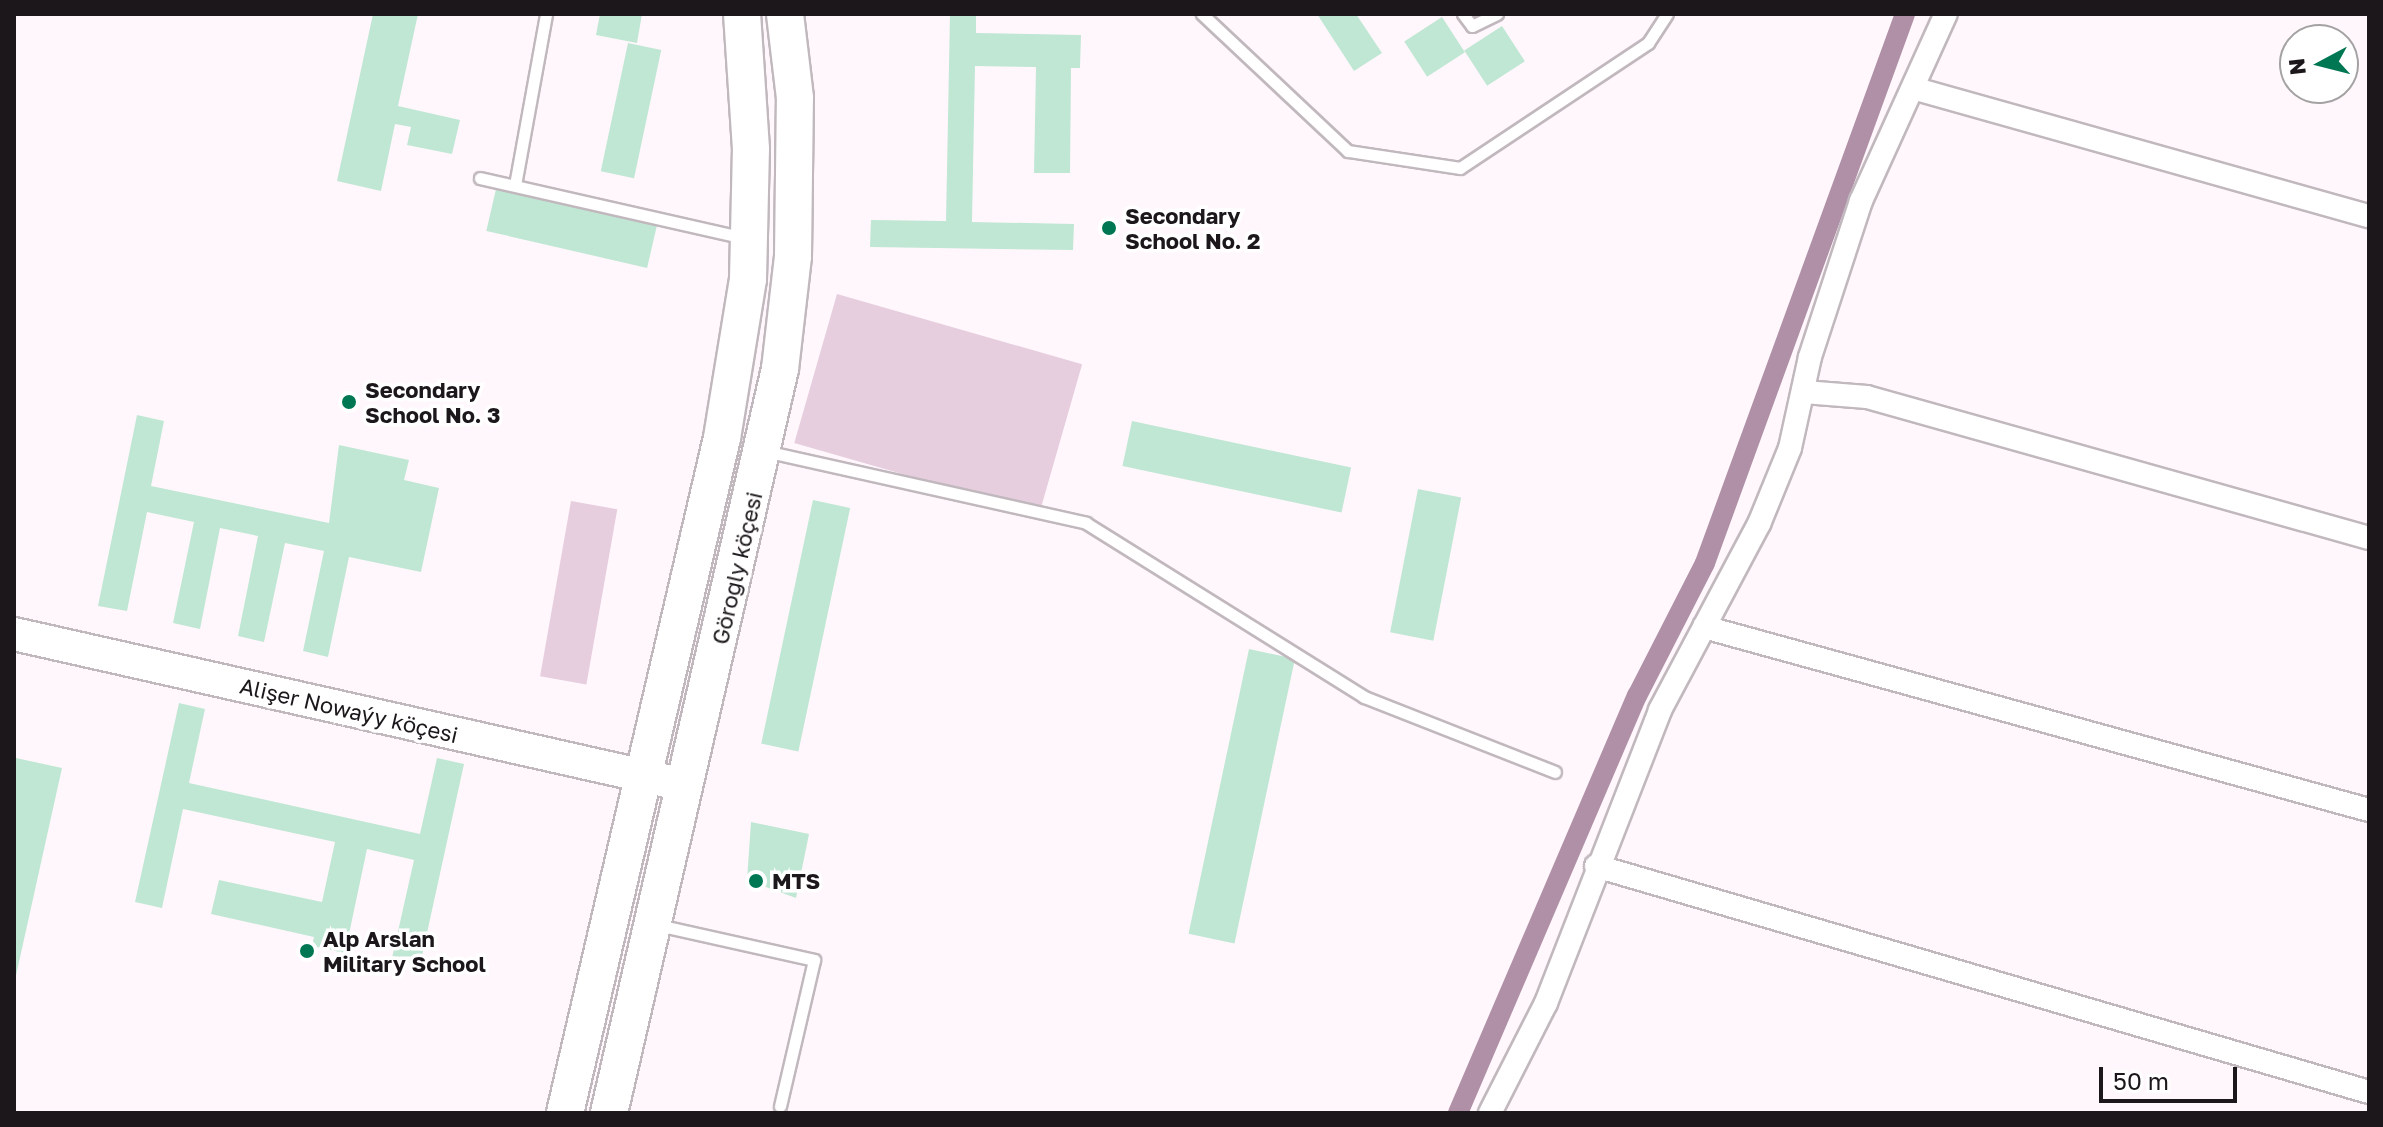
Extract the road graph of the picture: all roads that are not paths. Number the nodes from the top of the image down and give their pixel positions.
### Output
1 (546, 14) edge
2 (742, 14) edge
3 (785, 14) edge
4 (1202, 14) edge
5 (1463, 14) edge
6 (1497, 14) edge
7 (1667, 14) edge
8 (1946, 14) edge
9 (1916, 89) junction
10 (480, 178) dead end
11 (515, 185) junction
12 (2369, 216) edge
13 (749, 239) junction
14 (1804, 392) junction
15 (764, 451) junction
16 (2369, 538) edge
17 (1704, 627) junction
18 (14, 634) edge
19 (1555, 772) dead end
20 (646, 776) junction
21 (684, 785) junction
22 (2369, 810) edge
23 (1596, 866) junction
24 (653, 924) junction
25 (2369, 1092) edge
26 (780, 1106) dead end
27 (565, 1113) edge
28 (609, 1113) edge
29 (1490, 1113) edge

1 - 11 lane
2 - 13 main road, Görogly köçesi
3 - 15 main road, Görogly köçesi
4 - 7 lane
5 - 6 lane
8 - 9 street
9 - 12 street
9 - 14 street
10 - 11 lane
11 - 13 lane
13 - 20 main road, Görogly köçesi
14 - 16 street
14 - 17 street
15 - 19 lane
15 - 21 main road, Görogly köçesi
17 - 22 street
17 - 23 street
18 - 20 street, Alişer Nowaýy köçesi
20 - 21 street, Alişer Nowaýy köçesi
20 - 27 main road, Görogly köçesi
21 - 24 main road, Görogly köçesi
23 - 25 street
23 - 29 street
24 - 26 lane
24 - 28 main road, Görogly köçesi

